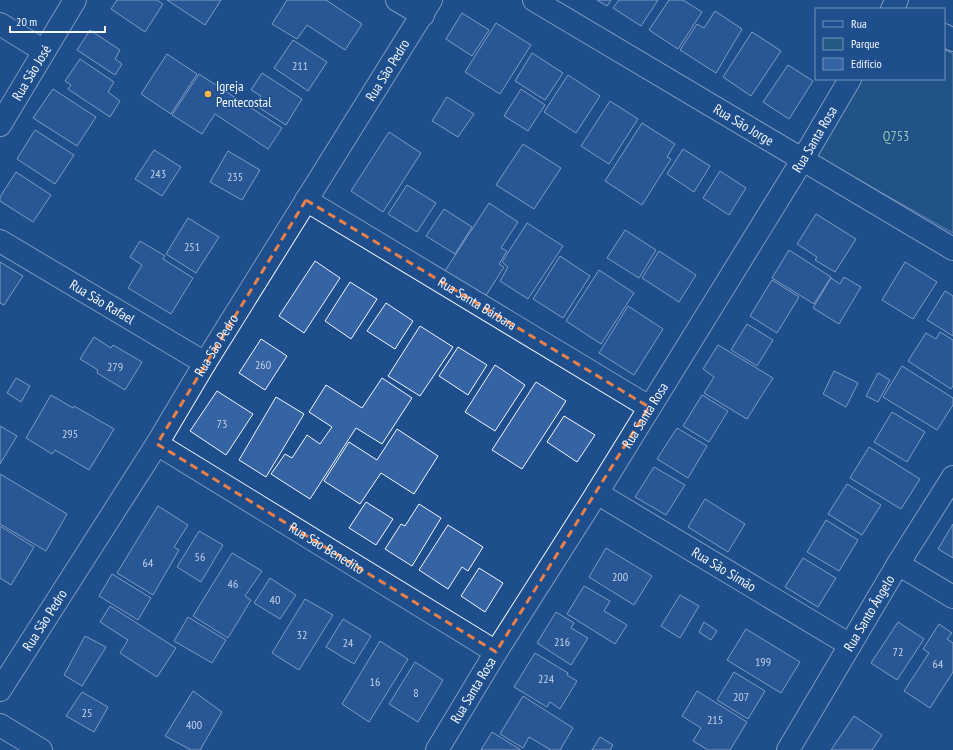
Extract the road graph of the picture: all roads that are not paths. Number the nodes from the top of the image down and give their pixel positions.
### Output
1 (75, 0) edge
2 (397, 0) edge
3 (534, 0) edge
4 (427, 7) edge
5 (0, 24) edge
6 (44, 51) junction
7 (849, 80) edge
8 (0, 125) edge
9 (803, 159) junction
10 (306, 200) junction
11 (0, 241) edge
12 (953, 250) edge
13 (205, 363) junction
14 (649, 407) junction
15 (157, 444) junction
16 (953, 477) edge
17 (597, 493) junction
18 (898, 564) junction
19 (953, 597) edge
20 (850, 645) junction
21 (496, 652) junction
22 (0, 690) edge
23 (0, 726) edge
24 (41, 750) edge
25 (437, 750) edge
26 (788, 750) edge

1 - 6 street, Rua São José
2 - 4 street
3 - 9 street, Rua São Jorge
4 - 10 street, Rua São Pedro
5 - 6 street
6 - 8 street, Rua São José
7 - 9 street, Rua Santa Rosa
9 - 12 street, Rua São Jorge
9 - 14 street, Rua Santa Rosa
10 - 13 street, Rua São Pedro
10 - 14 street, Rua Santa Bárbara
11 - 13 street, Rua São Rafael
13 - 15 street, Rua São Pedro
14 - 17 street, Rua Santa Rosa
15 - 21 street, Rua São Benedito
15 - 22 street, Rua São Pedro
16 - 18 street, Rua Santo Ângelo
17 - 20 street, Rua São Simão
17 - 21 street, Rua Santa Rosa
18 - 19 street
18 - 20 street, Rua Santo Ângelo
20 - 26 street, Rua Santo Ângelo
21 - 25 street, Rua Santa Rosa
23 - 24 street

